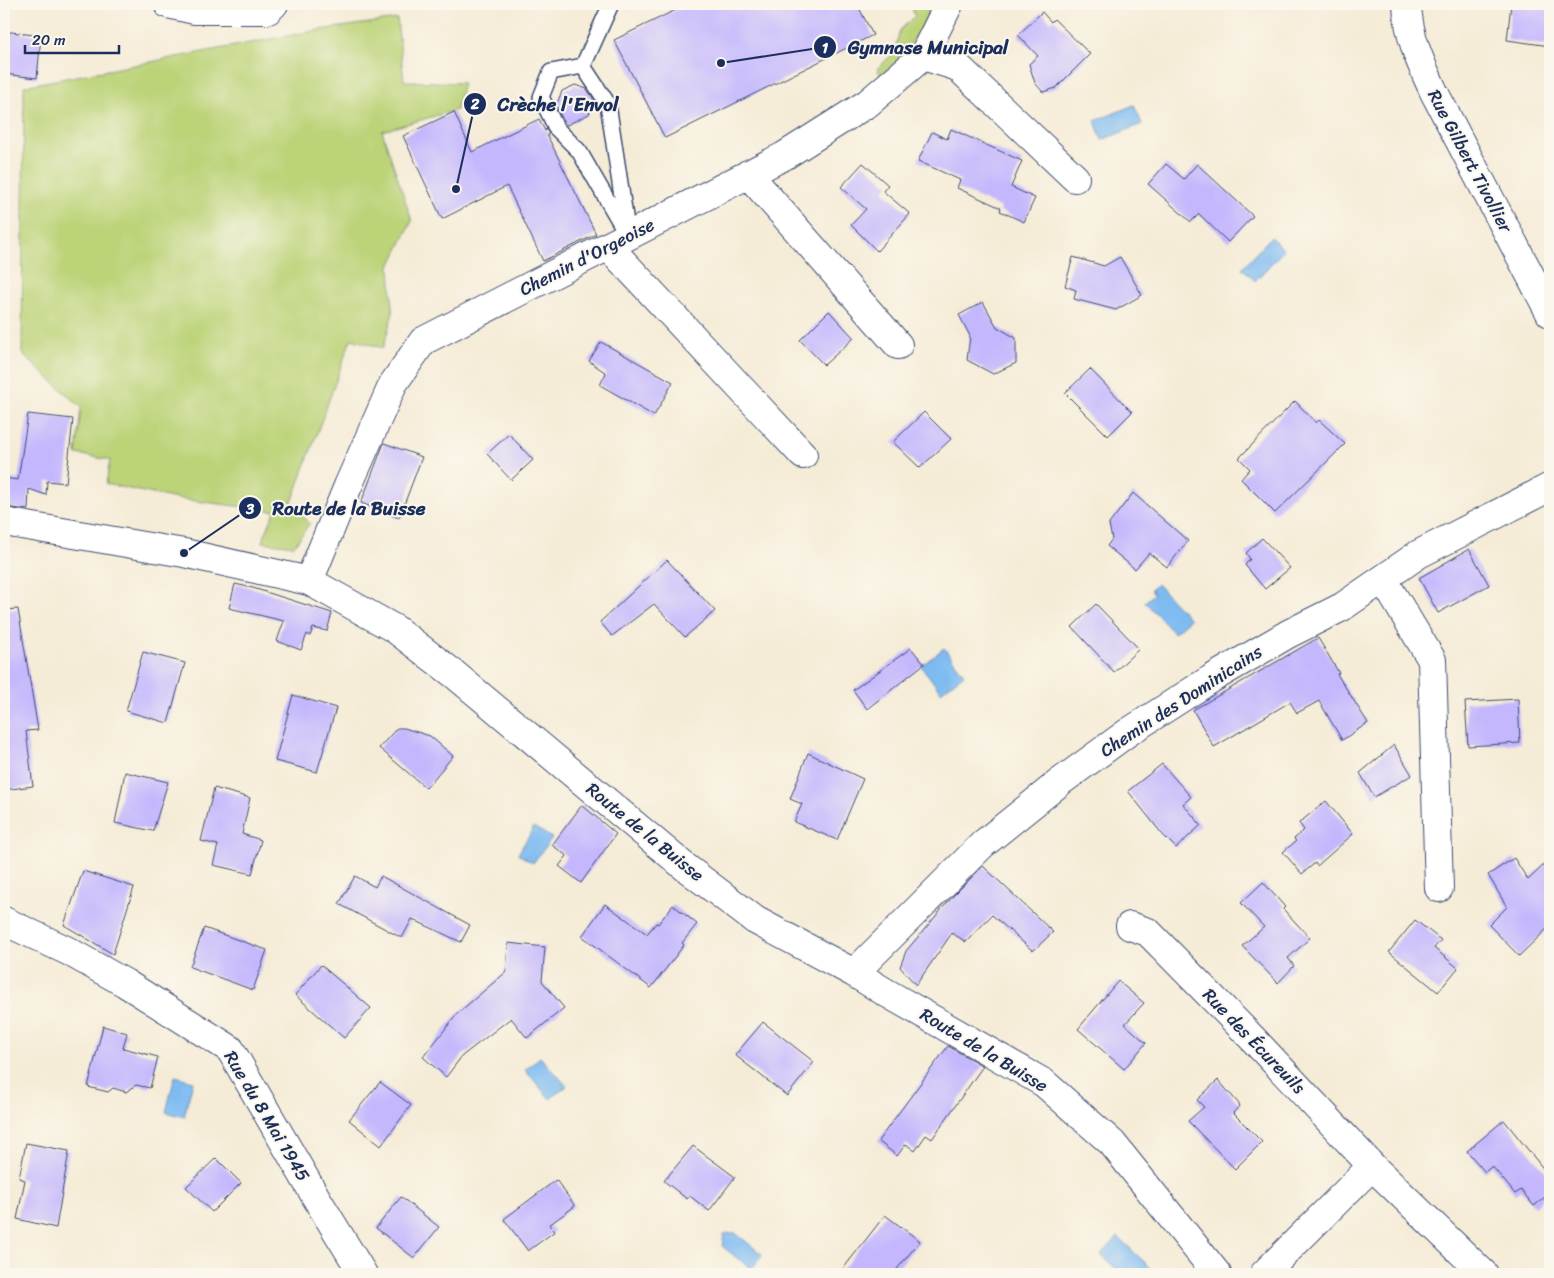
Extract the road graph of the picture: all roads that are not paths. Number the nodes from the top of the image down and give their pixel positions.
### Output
1 (168, 4) edge
2 (274, 4) edge
3 (610, 4) edge
4 (948, 4) edge
5 (1407, 4) edge
6 (923, 56) junction
7 (583, 66) junction
8 (748, 174) junction
9 (1076, 178) dead end
10 (618, 241) junction
11 (1550, 312) edge
12 (898, 345) dead end
13 (803, 455) dead end
14 (1550, 487) edge
15 (4, 522) edge
16 (1383, 579) junction
17 (309, 581) junction
18 (1439, 888) dead end
19 (4, 921) edge
20 (1130, 926) dead end
21 (854, 973) junction
22 (1372, 1166) junction
23 (363, 1274) edge
24 (1217, 1274) edge
25 (1264, 1274) edge
26 (1484, 1274) edge

1 - 2 street
3 - 7 lane
4 - 6 street, Chemin d'Orgeoise
5 - 11 street, Rue Gilbert Tivollier
6 - 8 street, Chemin d'Orgeoise
6 - 9 street
7 - 10 lane
7 - 10 lane
8 - 10 street, Chemin d'Orgeoise
8 - 12 street
10 - 13 street
10 - 17 street, Chemin d'Orgeoise
14 - 16 street, Chemin des Dominicains
15 - 17 street, Route de la Buisse
16 - 18 street
16 - 21 street, Chemin des Dominicains
17 - 21 street, Route de la Buisse
19 - 23 street, Rue du 8 Mai 1945
20 - 22 street, Rue des Écureuils
21 - 24 street, Route de la Buisse
22 - 25 street
22 - 26 street, Rue des Écureuils

